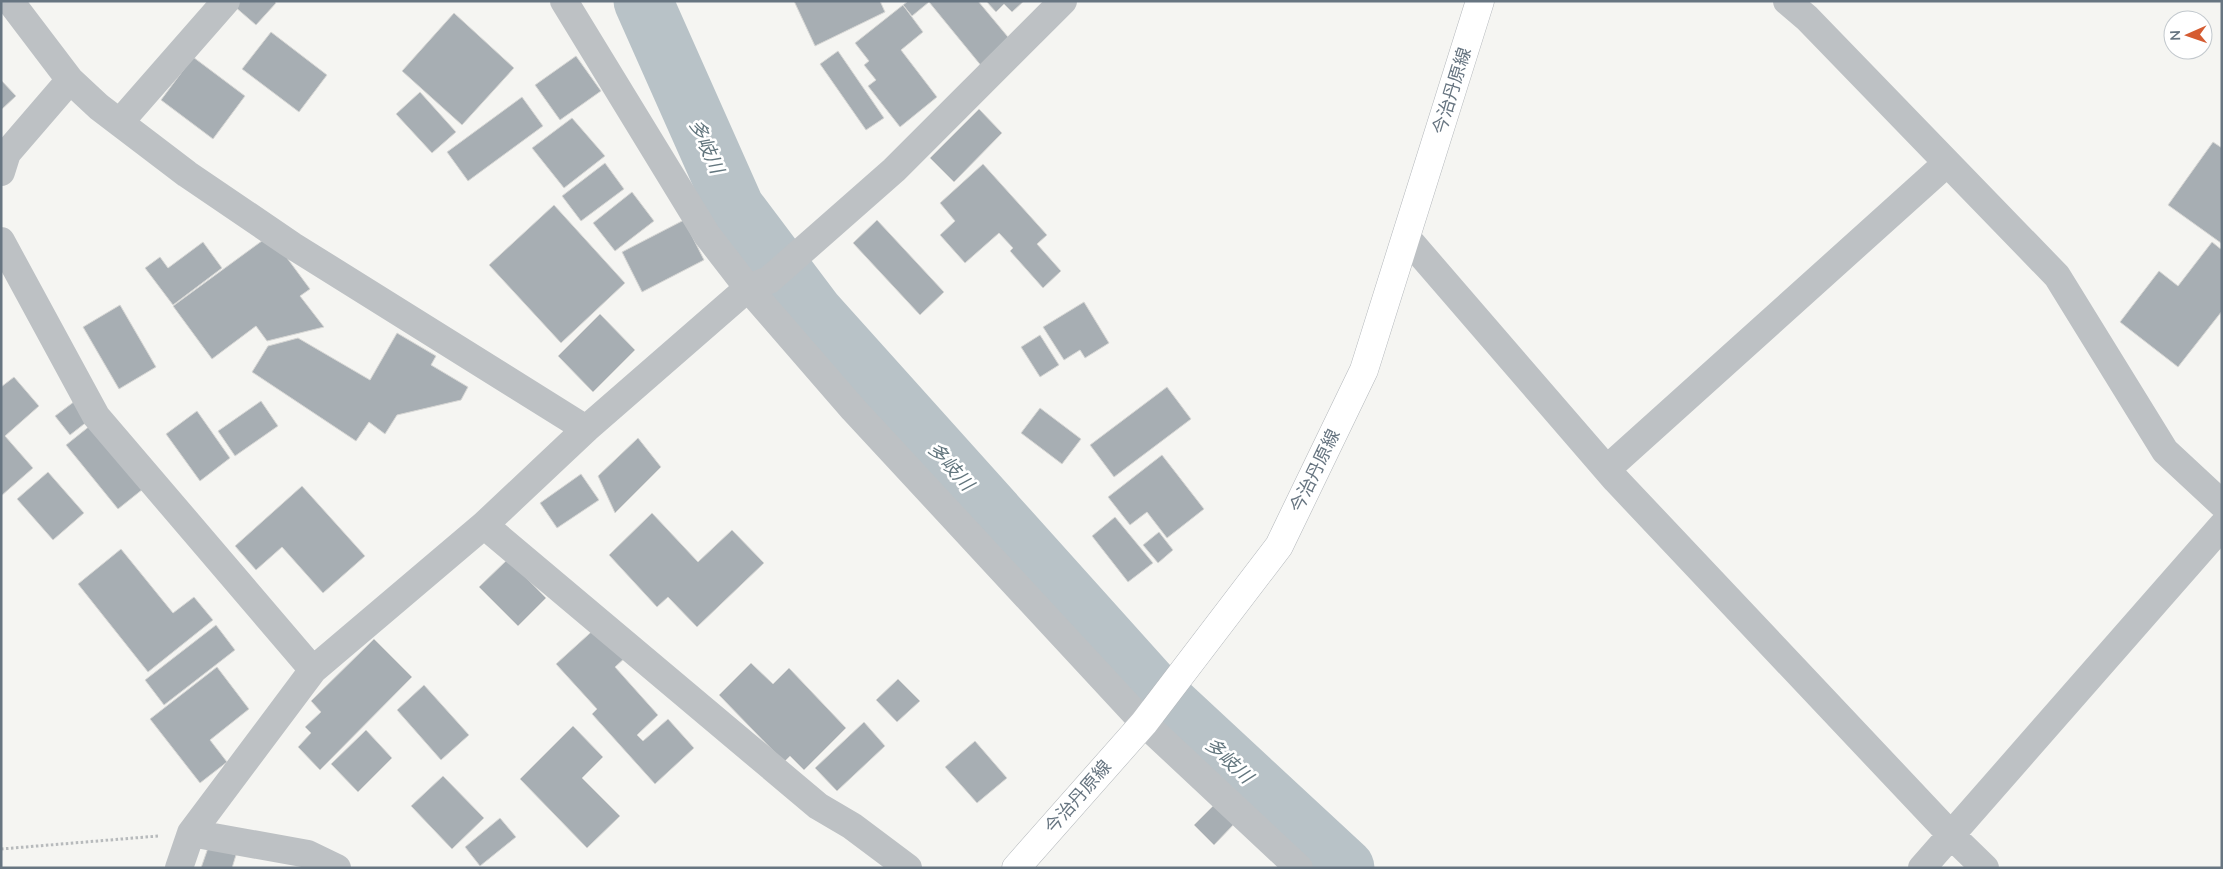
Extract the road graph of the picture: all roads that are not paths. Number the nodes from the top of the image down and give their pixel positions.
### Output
1 (10, 1) edge
2 (226, 1) edge
3 (564, 1) edge
4 (1063, 1) edge
5 (1480, 1) edge
6 (1787, 1) edge
7 (70, 80) junction
8 (120, 122) junction
9 (1947, 162) junction
10 (1, 172) edge
11 (1406, 237) junction
12 (1, 242) edge
13 (748, 288) junction
14 (586, 429) junction
15 (1607, 469) junction
16 (2222, 504) edge
17 (484, 525) junction
18 (2222, 526) edge
19 (313, 670) junction
20 (1144, 723) junction
21 (191, 834) junction
22 (1952, 836) junction
23 (179, 868) edge
24 (337, 868) edge
25 (908, 868) edge
26 (1016, 868) edge
27 (1299, 868) edge
28 (1922, 868) edge
29 (1985, 868) edge

1 - 7 street
2 - 8 street
3 - 13 street
4 - 13 street
5 - 11 main road, 今治丹原線
6 - 9 street
7 - 8 street
7 - 10 street
8 - 14 street
9 - 15 street
9 - 16 street
11 - 15 street
11 - 20 main road, 今治丹原線
12 - 19 street
13 - 14 street
13 - 20 street
14 - 17 street
15 - 22 street
17 - 19 street
17 - 25 street
18 - 22 street
19 - 21 street
20 - 26 main road, 今治丹原線
20 - 27 street
21 - 23 street
21 - 24 street
22 - 28 street
22 - 29 street

